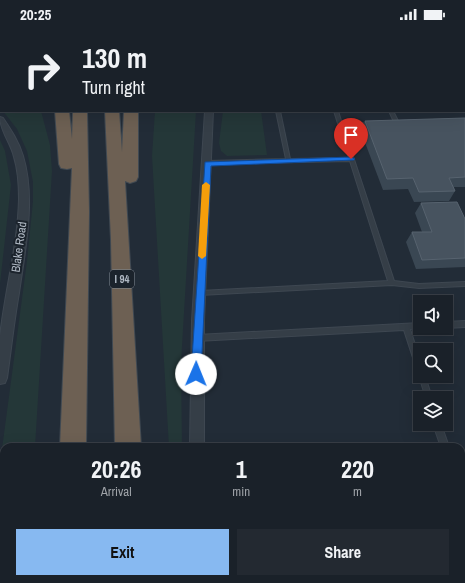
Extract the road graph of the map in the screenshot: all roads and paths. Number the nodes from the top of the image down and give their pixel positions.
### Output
1 (62, 112) edge
2 (80, 112) edge
3 (112, 112) edge
4 (131, 112) edge
5 (208, 112) edge
6 (278, 112) edge
7 (336, 112) edge
8 (391, 112) edge
9 (0, 120) edge
10 (405, 123) edge
11 (376, 124) edge
12 (390, 124) edge
13 (397, 124) junction
14 (340, 125) junction
15 (351, 159) junction
16 (288, 160) junction
17 (207, 164) junction
18 (392, 283) junction
19 (465, 284) edge
20 (200, 293) junction
21 (465, 324) edge
22 (453, 325) edge
23 (413, 326) edge
24 (406, 327) junction
25 (197, 338) junction
26 (413, 348) edge
27 (125, 358) junction
28 (0, 378) edge
29 (74, 409) junction
30 (439, 431) edge
31 (73, 443) edge
32 (128, 443) edge
33 (197, 443) edge
34 (444, 443) edge

1 - 29 highway
2 - 29 highway
3 - 27 highway, I 94
4 - 27 highway
5 - 17 street
6 - 16 lane
7 - 14 lane
8 - 13 lane
9 - 28 street, Blake Road
10 - 13 lane
11 - 14 lane
12 - 13 lane
14 - 15 lane
15 - 16 lane
15 - 18 lane
16 - 17 lane
17 - 20 street
18 - 19 lane
18 - 20 lane
20 - 25 street
21 - 22 lane
23 - 24 lane
24 - 25 lane
24 - 26 lane
25 - 33 street
27 - 32 highway, I 94
29 - 31 highway
30 - 34 lane

